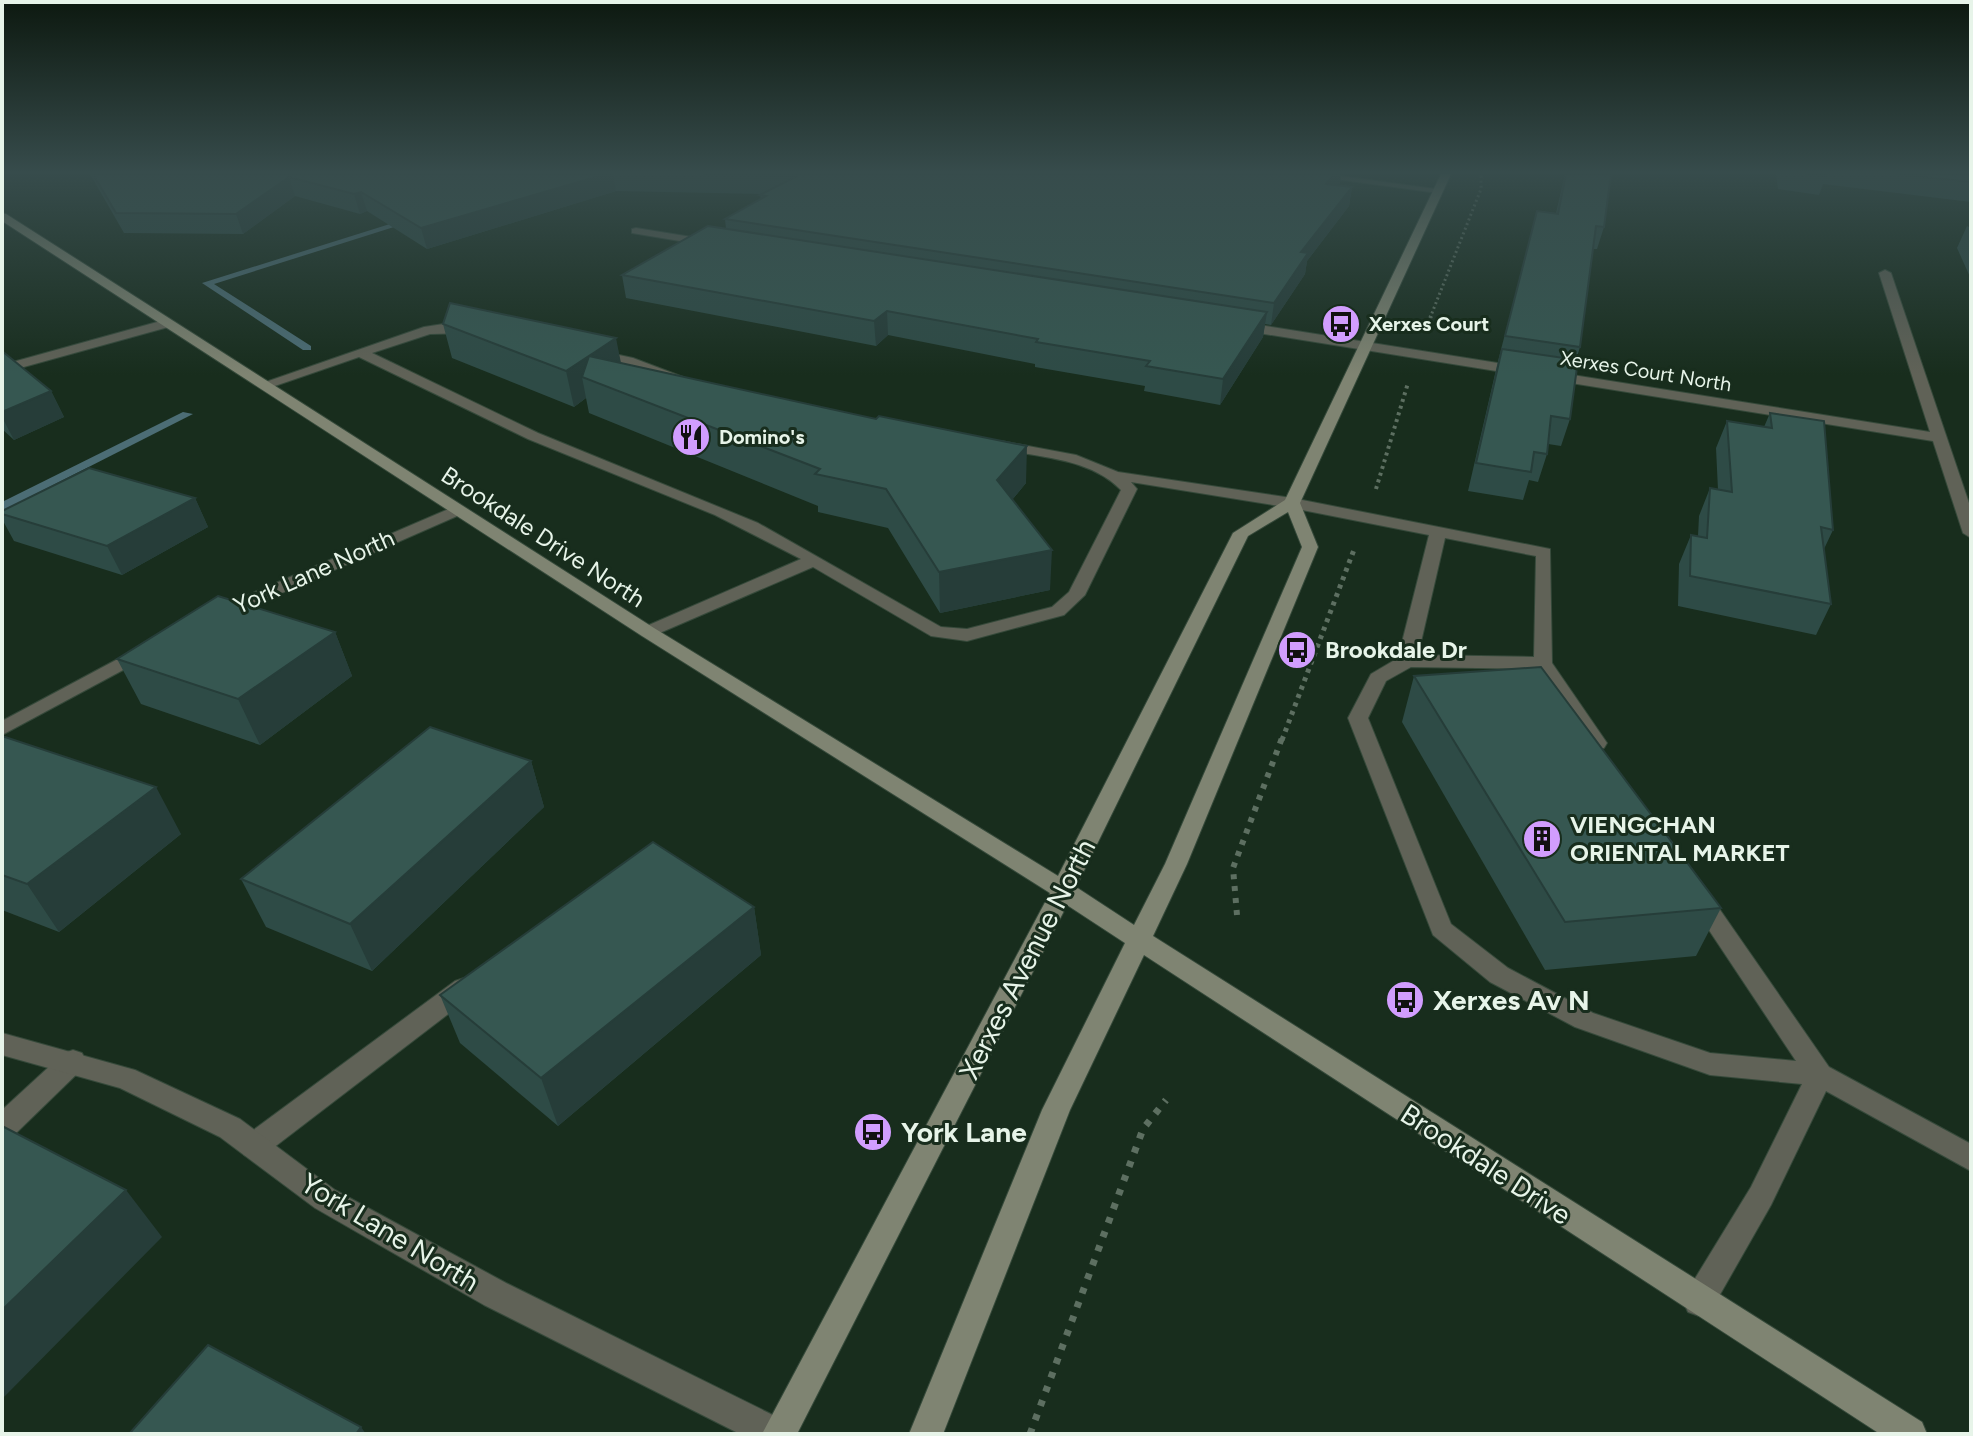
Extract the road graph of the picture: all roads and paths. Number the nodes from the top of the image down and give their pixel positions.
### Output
1 (41, 241) edge
2 (699, 241) edge
3 (1414, 241) edge
4 (1461, 241) edge
5 (724, 245) edge
6 (1885, 273) dead end
7 (168, 323) junction
8 (1224, 324) edge
9 (1426, 329) dead end
10 (485, 332) edge
11 (1365, 346) junction
12 (585, 352) edge
13 (361, 353) junction
14 (2, 369) edge
15 (691, 381) edge
16 (1409, 382) dead end
17 (264, 385) junction
18 (1939, 438) junction
19 (979, 440) edge
20 (1120, 476) junction
21 (1292, 503) junction
22 (458, 510) junction
23 (1366, 517) junction
24 (1438, 532) junction
25 (1971, 533) edge
26 (814, 560) junction
27 (206, 621) edge
28 (648, 632) junction
29 (164, 641) edge
30 (1407, 661) junction
31 (1543, 663) junction
32 (2, 729) edge
33 (1612, 766) edge
34 (1690, 882) edge
35 (1063, 890) junction
36 (1237, 915) dead end
37 (1138, 940) junction
38 (482, 975) edge
39 (2, 1044) edge
40 (73, 1061) junction
41 (1820, 1075) junction
42 (1166, 1100) dead end
43 (2, 1128) edge
44 (254, 1146) junction
45 (1971, 1158) edge
46 (1699, 1301) junction
47 (777, 1434) edge
48 (926, 1434) edge
49 (1030, 1434) edge
50 (1910, 1434) edge

1 - 7 street, Brookdale Drive North
2 - 5 street
3 - 11 street
4 - 9 path
6 - 18 street
7 - 14 street
7 - 17 street, Brookdale Drive North
8 - 11 street, Xerxes Court North
10 - 13 street
11 - 18 street, Xerxes Court North
11 - 21 street
12 - 15 street
13 - 17 street
13 - 26 street
16 - 23 path
17 - 22 street, Brookdale Drive North
18 - 25 street
19 - 20 street
20 - 21 street
20 - 26 street
21 - 23 street
21 - 35 street, Xerxes Avenue North
21 - 37 street
22 - 27 street, York Lane North
22 - 28 street, Brookdale Drive North
23 - 24 street
23 - 36 path
24 - 30 street
24 - 31 street
26 - 28 street
28 - 35 street, Brookdale Drive North
29 - 32 street
30 - 31 street
30 - 41 street
31 - 33 street
34 - 41 street
35 - 37 street, Brookdale Drive
35 - 47 street, Xerxes Avenue North
37 - 46 street, Brookdale Drive
37 - 48 street
38 - 44 street
39 - 40 street, York Lane North
40 - 43 street
40 - 44 street, York Lane North
41 - 45 street
41 - 46 street
42 - 49 path
44 - 47 street, York Lane North
46 - 50 street, Brookdale Drive

